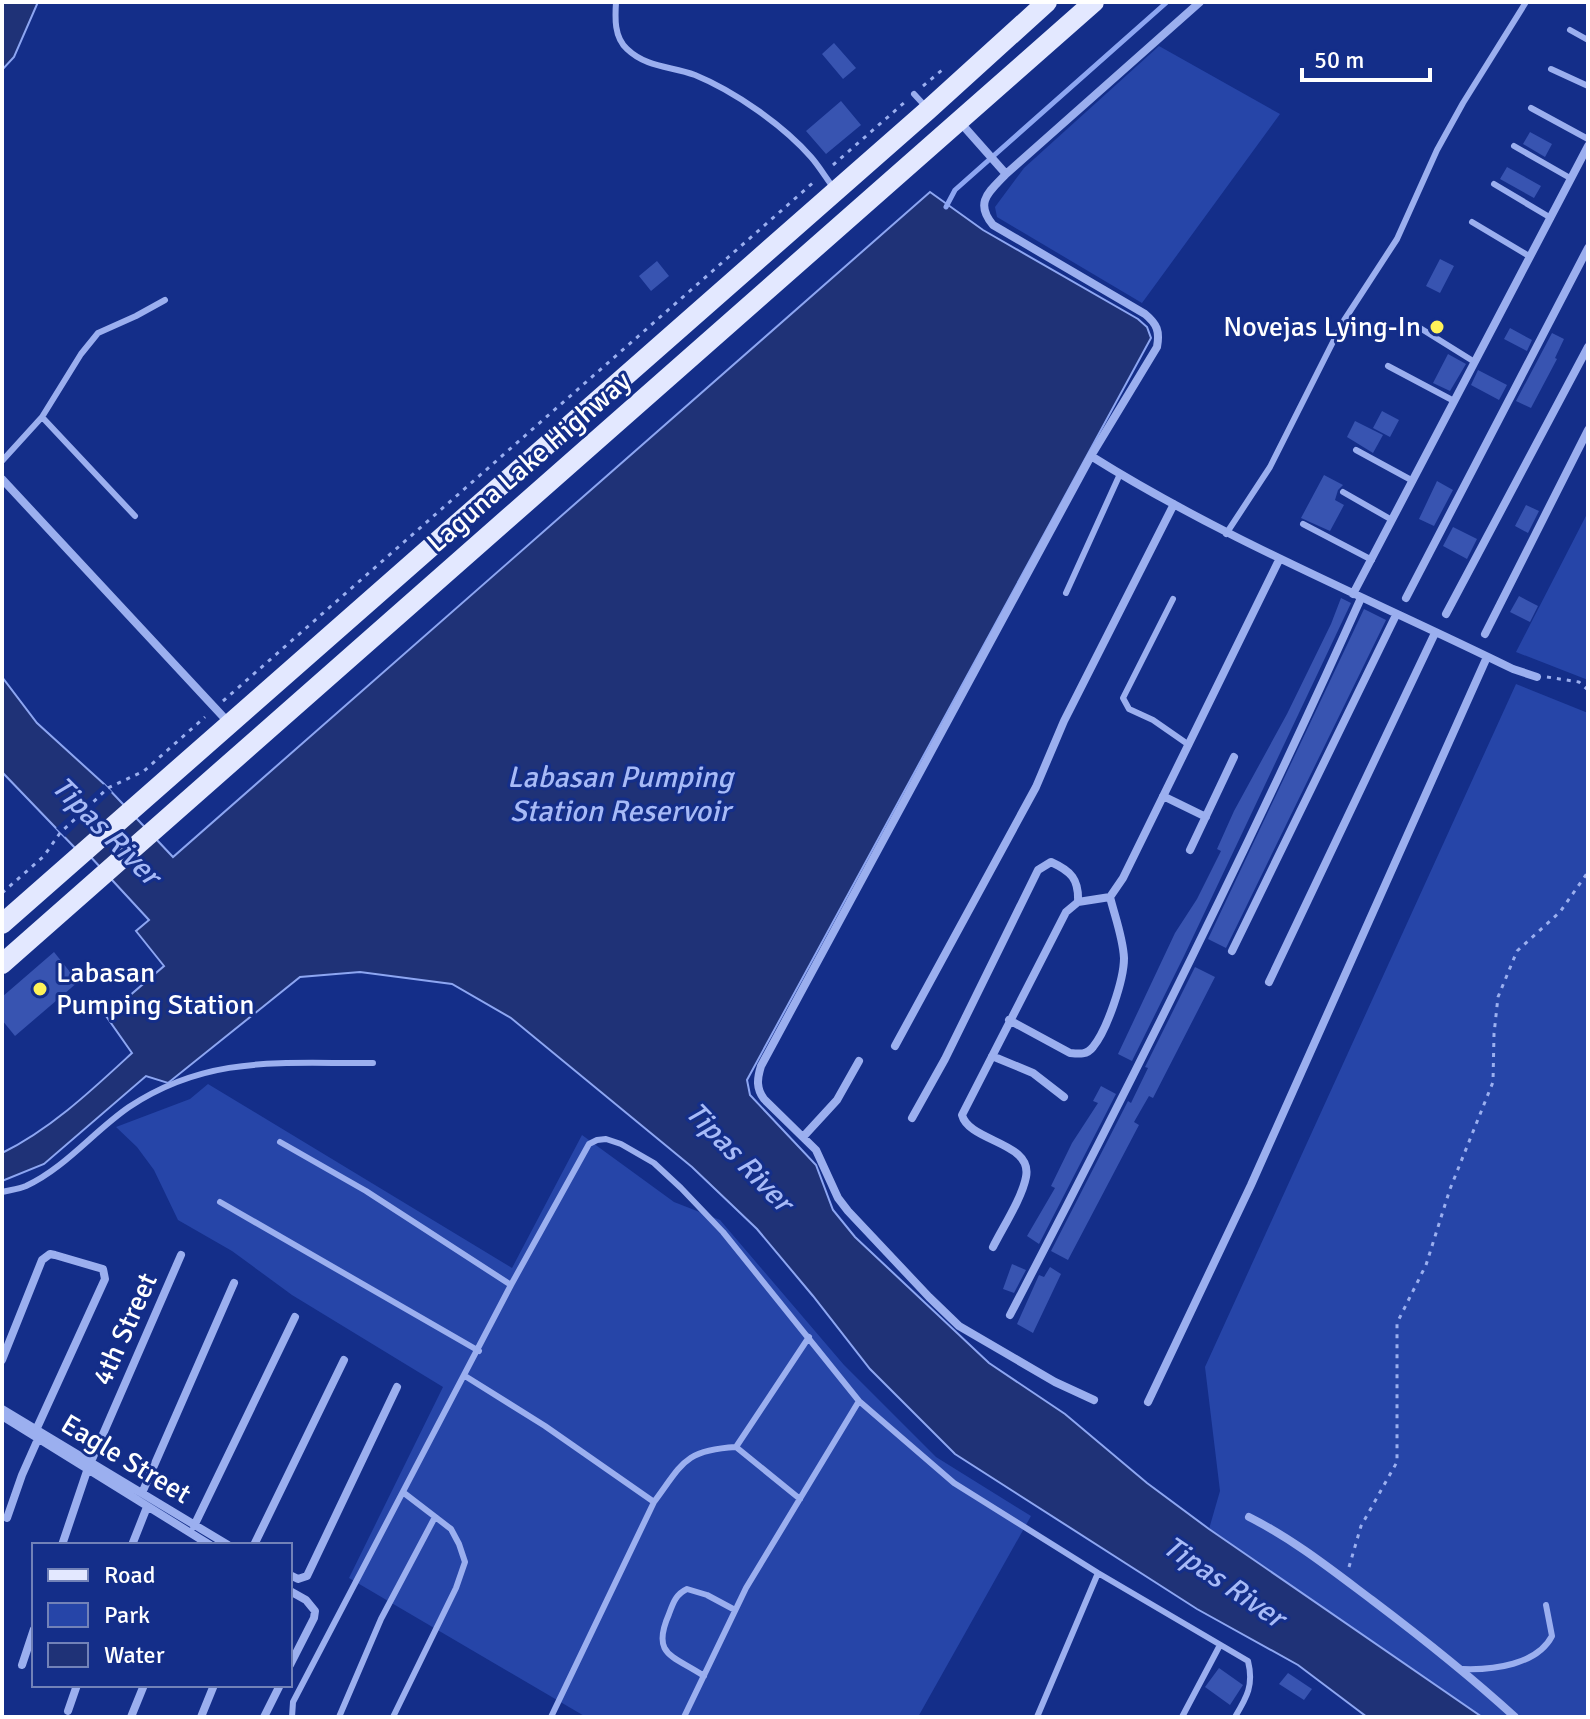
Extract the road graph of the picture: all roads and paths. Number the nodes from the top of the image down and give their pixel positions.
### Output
1 (616, 2) edge
2 (1047, 2) edge
3 (1094, 2) edge
4 (1200, 2) edge
5 (1526, 2) edge
6 (1032, 9) edge
7 (1570, 30) dead end
8 (1588, 40) edge
9 (950, 63) dead end
10 (1551, 69) dead end
11 (1588, 86) edge
12 (914, 94) junction
13 (1531, 108) dead end
14 (928, 110) junction
15 (963, 126) junction
16 (1588, 139) edge
17 (1514, 146) dead end
18 (1588, 146) edge
19 (823, 174) junction
20 (1006, 174) junction
21 (1570, 178) junction
22 (1494, 184) dead end
23 (836, 191) junction
24 (1551, 218) junction
25 (1472, 222) dead end
26 (1588, 248) edge
27 (1529, 256) junction
28 (165, 300) dead end
29 (687, 322) junction
30 (1420, 328) dead end
31 (706, 343) junction
32 (1588, 347) edge
33 (1473, 361) junction
34 (1388, 366) dead end
35 (1454, 401) junction
36 (42, 417) junction
37 (1588, 430) edge
38 (1356, 450) dead end
39 (1091, 456) junction
40 (2, 461) edge
41 (1120, 474) junction
42 (2, 479) edge
43 (1413, 481) junction
44 (1343, 492) dead end
45 (1174, 504) junction
46 (135, 516) dead end
47 (1392, 520) junction
48 (1303, 524) dead end
49 (1226, 534) junction
50 (1279, 560) junction
51 (1372, 560) junction
52 (1066, 593) dead end
53 (1357, 596) junction
54 (1406, 598) dead end
55 (1173, 599) dead end
56 (1446, 614) dead end
57 (1396, 615) junction
58 (1435, 633) junction
59 (1485, 634) dead end
60 (1487, 657) junction
61 (1537, 677) joint
62 (1588, 690) edge
63 (223, 715) junction
64 (1189, 745) junction
65 (1234, 757) dead end
66 (1163, 796) junction
67 (1206, 817) junction
68 (1190, 850) dead end
69 (1588, 872) edge
70 (2, 893) edge
71 (1110, 897) junction
72 (1078, 902) junction
73 (2, 924) edge
74 (1232, 951) dead end
75 (2, 964) edge
76 (1269, 982) dead end
77 (1009, 1020) junction
78 (895, 1046) dead end
79 (992, 1056) junction
80 (859, 1061) dead end
81 (373, 1063) dead end
82 (1064, 1097) dead end
83 (912, 1118) dead end
84 (803, 1137) junction
85 (280, 1142) dead end
86 (2, 1192) edge
87 (220, 1202) dead end
88 (993, 1247) dead end
89 (181, 1255) dead end
90 (234, 1283) dead end
91 (511, 1285) junction
92 (1010, 1315) dead end
93 (295, 1317) dead end
94 (809, 1337) junction
95 (479, 1351) junction
96 (2, 1360) edge
97 (344, 1360) dead end
98 (465, 1376) junction
99 (397, 1387) dead end
100 (1094, 1400) dead end
101 (859, 1401) junction
102 (1148, 1402) dead end
103 (2, 1409) edge
104 (2, 1416) edge
105 (37, 1434) junction
106 (736, 1447) junction
107 (89, 1467) junction
108 (142, 1493) junction
109 (404, 1493) junction
110 (800, 1499) junction
111 (654, 1502) junction
112 (147, 1507) junction
113 (435, 1517) junction
114 (1249, 1517) dead end
115 (7, 1518) dead end
116 (194, 1526) junction
117 (63, 1543) edge
118 (133, 1543) edge
119 (204, 1543) edge
120 (224, 1543) edge
121 (255, 1543) edge
122 (1098, 1573) junction
123 (292, 1576) edge
124 (1345, 1579) junction
125 (292, 1592) edge
126 (1546, 1605) dead end
127 (735, 1610) junction
128 (32, 1635) edge
129 (1220, 1645) junction
130 (292, 1661) edge
131 (22, 1665) dead end
132 (1463, 1669) junction
133 (704, 1676) junction
134 (76, 1687) edge
135 (143, 1687) edge
136 (213, 1687) edge
137 (279, 1687) edge
138 (68, 1711) dead end
139 (131, 1717) edge
140 (201, 1717) edge
141 (264, 1717) edge
142 (292, 1717) edge
143 (339, 1717) edge
144 (393, 1717) edge
145 (551, 1717) edge
146 (684, 1717) edge
147 (1037, 1717) edge
148 (1182, 1717) edge
149 (1235, 1717) edge
150 (1515, 1717) edge

1 - 19 lane
2 - 6 main road, Laguna Lake Highway
3 - 15 main road, Laguna Lake Highway
4 - 20 street
5 - 49 lane
6 - 14 main road, Laguna Lake Highway
7 - 8 lane
9 - 12 path, Laguna Lake Highway
10 - 11 lane
12 - 14 lane
12 - 19 path, Laguna Lake Highway
13 - 16 lane
14 - 23 main road, Laguna Lake Highway
15 - 20 street
15 - 31 main road, Laguna Lake Highway
17 - 21 lane
18 - 21 street
19 - 23 lane
19 - 63 path, Laguna Lake Highway
20 - 39 street
21 - 24 street
22 - 24 lane
23 - 29 main road, Laguna Lake Highway
24 - 27 street
25 - 27 lane
26 - 54 street
27 - 33 street
28 - 36 lane
29 - 31 main road
29 - 63 main road, Laguna Lake Highway
30 - 33 lane
31 - 75 main road, Laguna Lake Highway
32 - 56 street
33 - 35 street
34 - 35 lane
35 - 43 street
36 - 40 lane
36 - 46 lane
37 - 59 street
38 - 43 lane
39 - 41 street
39 - 84 street
41 - 45 street
41 - 52 lane
42 - 63 street
43 - 47 street
44 - 47 lane
45 - 49 street
45 - 78 street
47 - 51 street
48 - 51 lane
49 - 50 street
50 - 53 street
50 - 64 street
51 - 53 street
53 - 57 street
53 - 92 street
55 - 64 lane
57 - 58 street
57 - 74 street
58 - 60 street
58 - 76 street
60 - 61 street
60 - 102 street
61 - 62 path
63 - 70 path, Laguna Lake Highway
63 - 73 main road, Laguna Lake Highway
64 - 66 street
65 - 67 street
66 - 67 street
66 - 71 street
67 - 68 street
69 - 124 path
71 - 72 street
71 - 77 street
72 - 77 street
72 - 83 street
77 - 79 street
79 - 82 street
79 - 88 street
80 - 84 street
81 - 86 lane
84 - 100 street
85 - 91 lane
87 - 95 lane
89 - 107 street, 4th Street
90 - 108 street
91 - 94 lane
91 - 95 lane
93 - 116 street
94 - 101 lane
94 - 106 lane
95 - 98 lane
96 - 105 street
97 - 121 street
98 - 109 lane
98 - 111 lane
99 - 123 street
101 - 110 lane
101 - 122 lane
103 - 105 street, Eagle Street
104 - 105 street, Eagle Street
105 - 107 street, Eagle Street
105 - 115 street
106 - 110 lane
106 - 111 lane
107 - 108 street, Eagle Street
107 - 112 street, Eagle Street
107 - 117 street, 4th Street
108 - 116 street, Eagle Street
109 - 113 lane
109 - 142 lane
110 - 127 lane
111 - 145 lane
112 - 118 street
112 - 119 street, Eagle Street
113 - 143 lane
113 - 144 lane
114 - 124 street
116 - 120 street, Eagle Street
122 - 129 lane
122 - 147 lane
124 - 132 street
125 - 130 street
126 - 132 lane
127 - 133 lane
127 - 133 lane
128 - 131 street
129 - 148 lane
129 - 149 lane
132 - 150 street
133 - 146 lane
134 - 138 street
135 - 139 street
136 - 140 street
137 - 141 street

